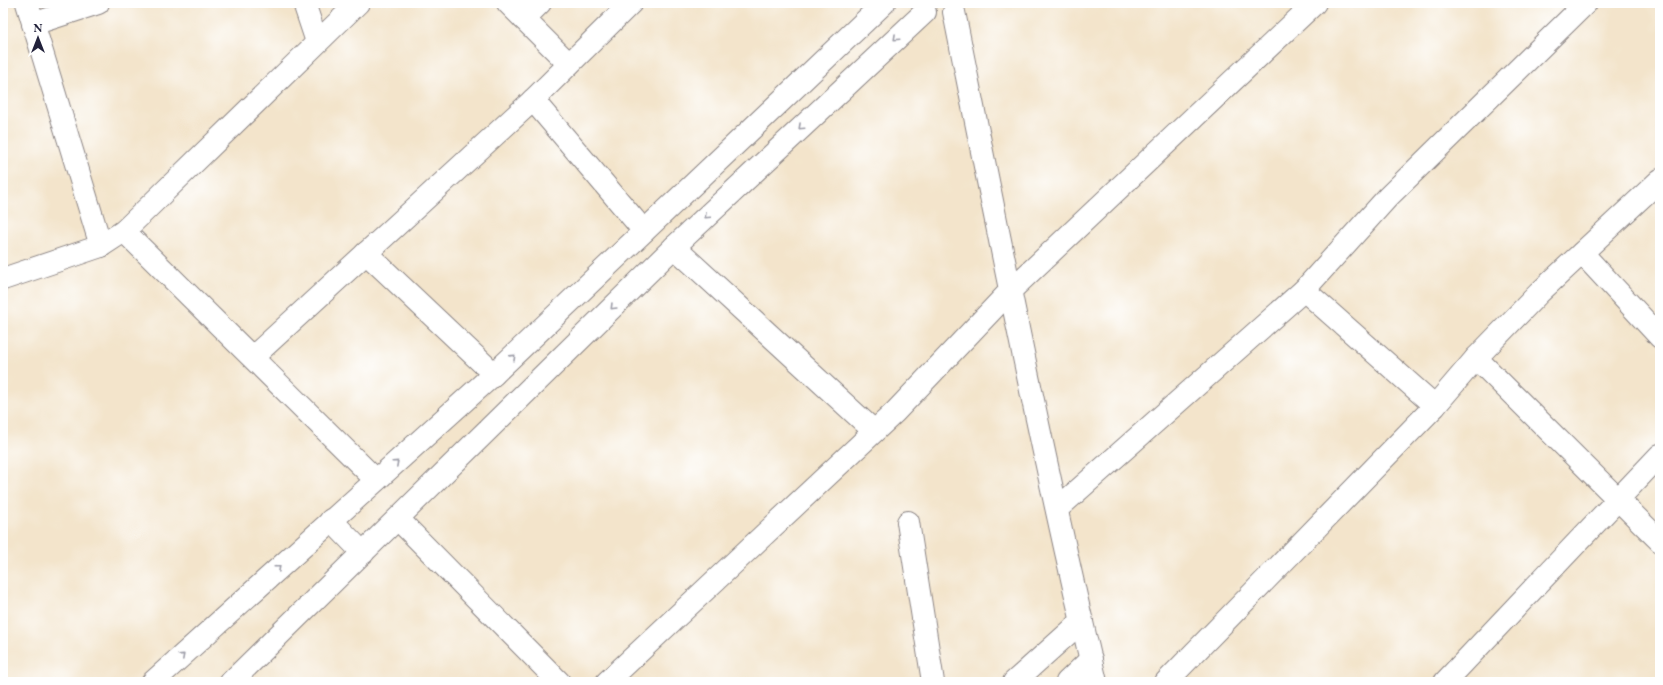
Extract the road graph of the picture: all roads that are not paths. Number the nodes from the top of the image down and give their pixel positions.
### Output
1 (27, 3) edge
2 (98, 3) edge
3 (304, 3) edge
4 (358, 3) edge
5 (508, 3) edge
6 (540, 3) edge
7 (631, 3) edge
8 (884, 3) edge
9 (1315, 3) edge
10 (1586, 3) edge
11 (920, 7) edge
12 (959, 7) edge
13 (524, 19) junction
14 (33, 24) junction
15 (317, 42) junction
16 (569, 64) junction
17 (533, 100) junction
18 (1660, 180) edge
19 (124, 231) junction
20 (644, 231) junction
21 (101, 246) junction
22 (674, 247) junction
23 (366, 253) junction
24 (1582, 253) junction
25 (3, 279) edge
26 (1304, 290) junction
27 (1010, 291) junction
28 (1660, 337) edge
29 (253, 357) junction
30 (1476, 358) junction
31 (494, 374) junction
32 (1435, 406) junction
33 (874, 431) junction
34 (1660, 455) edge
35 (376, 480) junction
36 (1617, 500) junction
37 (1056, 510) junction
38 (398, 519) junction
39 (331, 520) junction
40 (908, 522) dead end
41 (1660, 541) edge
42 (364, 553) junction
43 (1082, 621) junction
44 (1091, 660) junction
45 (153, 682) edge
46 (231, 682) edge
47 (559, 682) edge
48 (607, 682) edge
49 (933, 682) edge
50 (1014, 682) edge
51 (1068, 682) edge
52 (1096, 682) edge
53 (1166, 682) edge
54 (1445, 682) edge

1 - 14 street
2 - 14 street
3 - 15 street
4 - 15 street
5 - 13 street
6 - 13 street
7 - 16 street
8 - 20 street
9 - 27 street
10 - 26 street
11 - 12 street
11 -> 22 street
12 - 27 street
13 - 16 street
14 - 21 street
15 - 19 street
16 - 17 street
17 - 20 street
17 - 23 street
18 - 24 street
19 - 21 street
19 - 29 street
31 -> 20 street
21 - 25 street
22 - 33 street
22 -> 38 street
23 - 29 street
23 - 31 street
24 - 28 street
24 - 30 street
26 - 32 street
26 - 37 street
27 - 33 street
27 - 37 street
29 - 35 street
30 - 32 street
30 - 36 street
35 -> 31 street
32 - 53 street
33 - 48 street
34 - 36 street
35 - 39 street
36 - 41 street
36 - 54 street
37 - 43 street
38 - 42 street
38 - 47 street
39 - 42 street
45 -> 39 street
40 - 49 street
42 - 46 street
43 - 44 street
43 - 50 street
44 - 51 street
44 - 52 street

